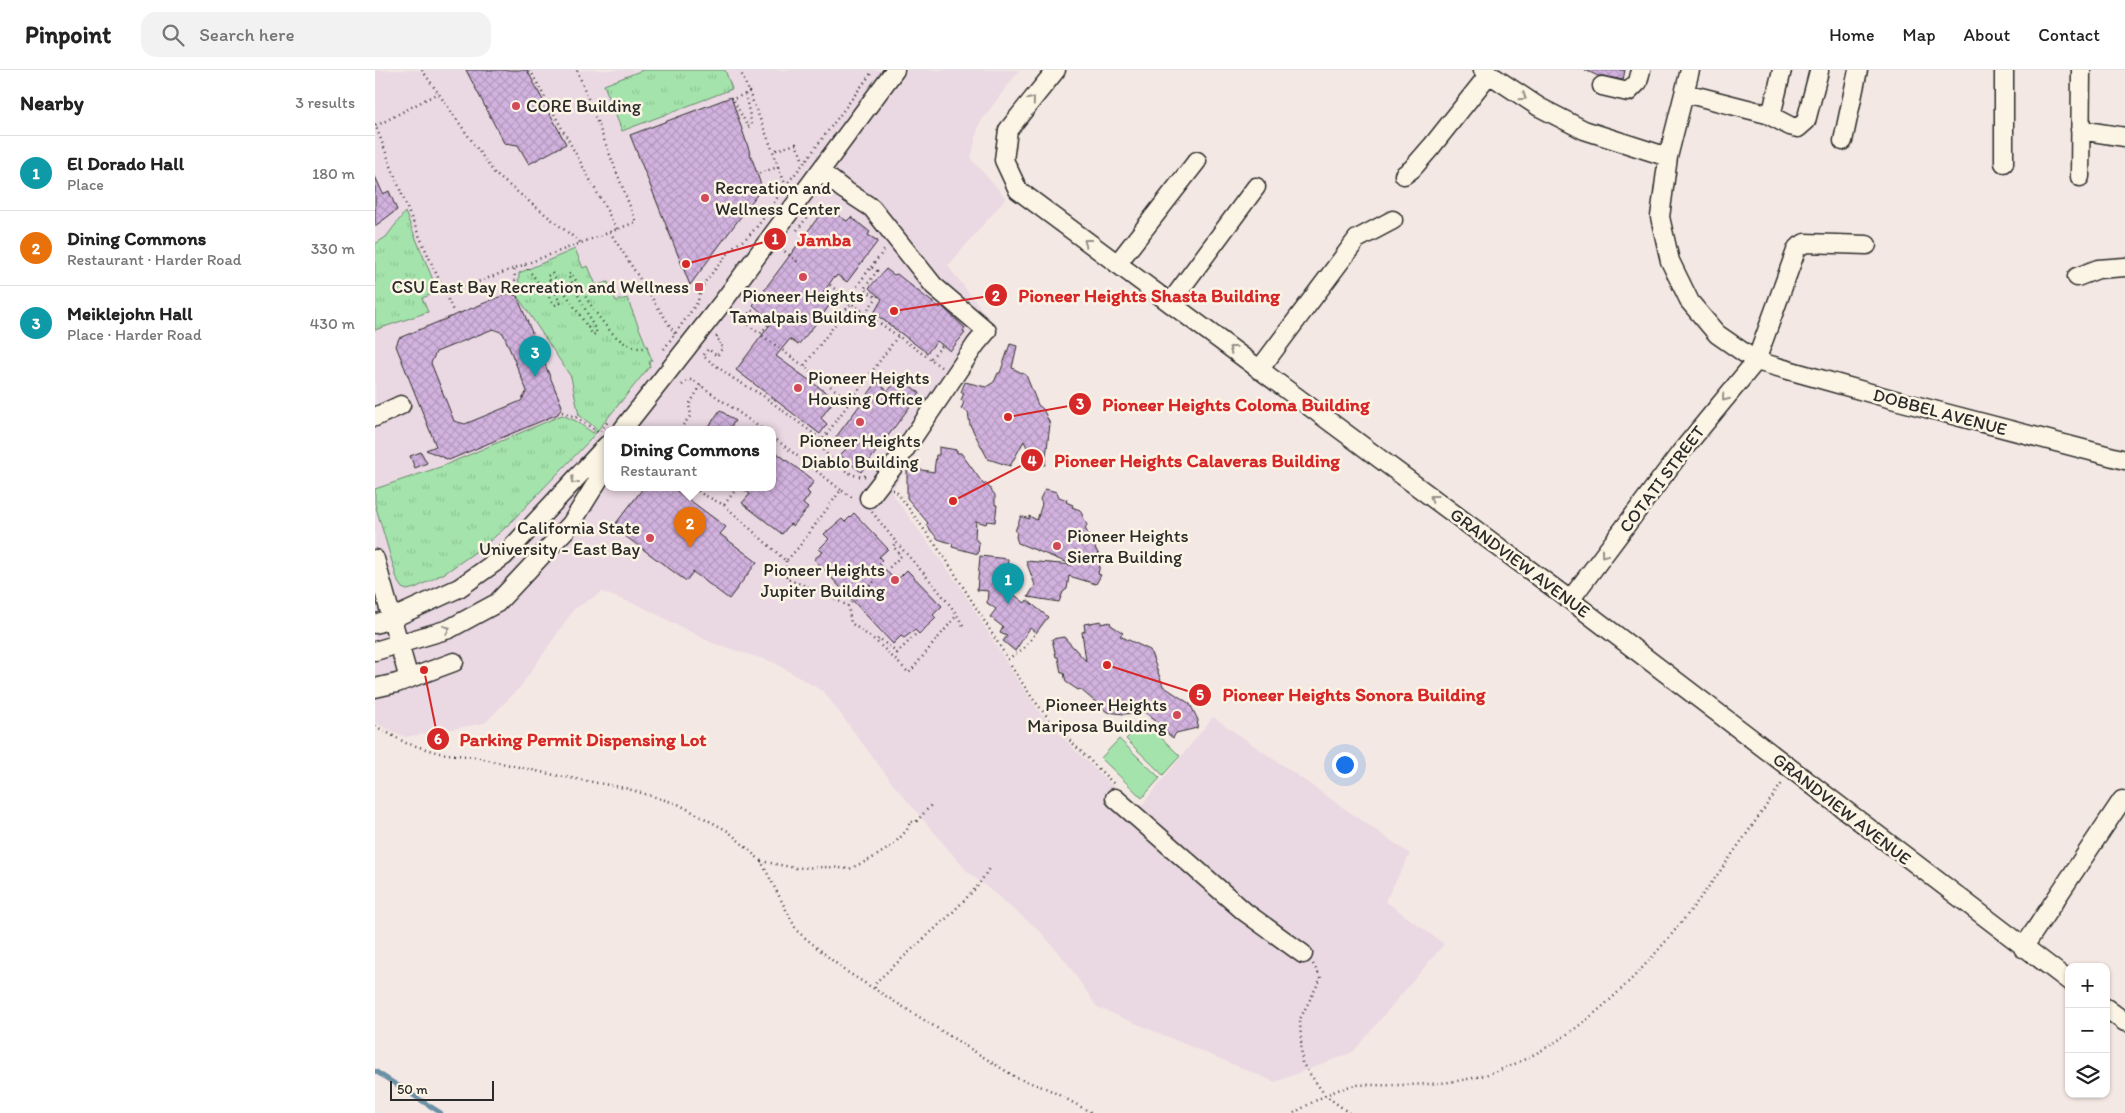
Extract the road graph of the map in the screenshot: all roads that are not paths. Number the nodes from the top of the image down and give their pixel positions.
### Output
1 (895, 70) edge
2 (1056, 70) edge
3 (1641, 70) edge
4 (1689, 70) edge
5 (1782, 70) edge
6 (1858, 70) edge
7 (2004, 70) edge
8 (2081, 70) edge
9 (1819, 71) dead end
10 (1486, 72) edge
11 (1602, 86) dead end
12 (1685, 93) junction
13 (1771, 116) junction
14 (2081, 130) junction
15 (2125, 138) edge
16 (1843, 141) dead end
17 (1667, 156) junction
18 (1197, 161) dead end
19 (2004, 163) dead end
20 (820, 171) junction
21 (1404, 175) dead end
22 (2080, 177) dead end
23 (1255, 187) dead end
24 (1393, 220) dead end
25 (1867, 245) dead end
26 (1117, 264) junction
27 (2125, 267) edge
28 (2077, 277) dead end
29 (1169, 303) junction
30 (1756, 360) junction
31 (1259, 370) junction
32 (401, 405) dead end
33 (375, 417) edge
34 (623, 424) edge
35 (604, 448) edge
36 (2125, 460) edge
37 (604, 471) edge
38 (865, 503) road end
39 (375, 559) edge
40 (1570, 600) junction
41 (393, 618) junction
42 (375, 624) edge
43 (401, 645) junction
44 (375, 651) edge
45 (454, 662) dead end
46 (409, 679) junction
47 (375, 688) edge
48 (1117, 794) road end
49 (2122, 800) dead end
50 (2023, 948) junction
51 (1303, 954) road end
52 (2065, 978) edge
53 (2110, 1011) edge
54 (2125, 1022) edge

1 - 20 street
26 -> 2 street, GRANDVIEW AVENUE
3 - 11 street
4 - 12 street, DOBBEL AVENUE
5 - 13 street
6 - 16 street
7 - 19 street
8 - 14 street
9 - 13 street
10 -> 17 street
10 - 21 street
12 - 13 street
12 - 17 street, DOBBEL AVENUE
14 - 15 street
14 - 22 street
17 - 30 street, DOBBEL AVENUE
18 - 26 street
20 - 34 street
20 - 38 street
23 - 29 street
24 - 31 street
25 - 30 street, COTATI STREET
26 - 29 street, GRANDVIEW AVENUE
27 - 28 street
31 -> 29 street, GRANDVIEW AVENUE
30 - 36 street, DOBBEL AVENUE
30 -> 40 street, COTATI STREET
40 -> 31 street, GRANDVIEW AVENUE
32 - 33 street
35 -> 41 street
43 -> 37 street
39 - 41 street
40 - 50 street, GRANDVIEW AVENUE
41 - 42 street
41 - 43 street
43 - 44 street
43 - 46 street
45 - 46 street
46 - 47 street
48 - 51 street
49 - 50 street
50 - 52 street, GRANDVIEW AVENUE
53 - 54 street

